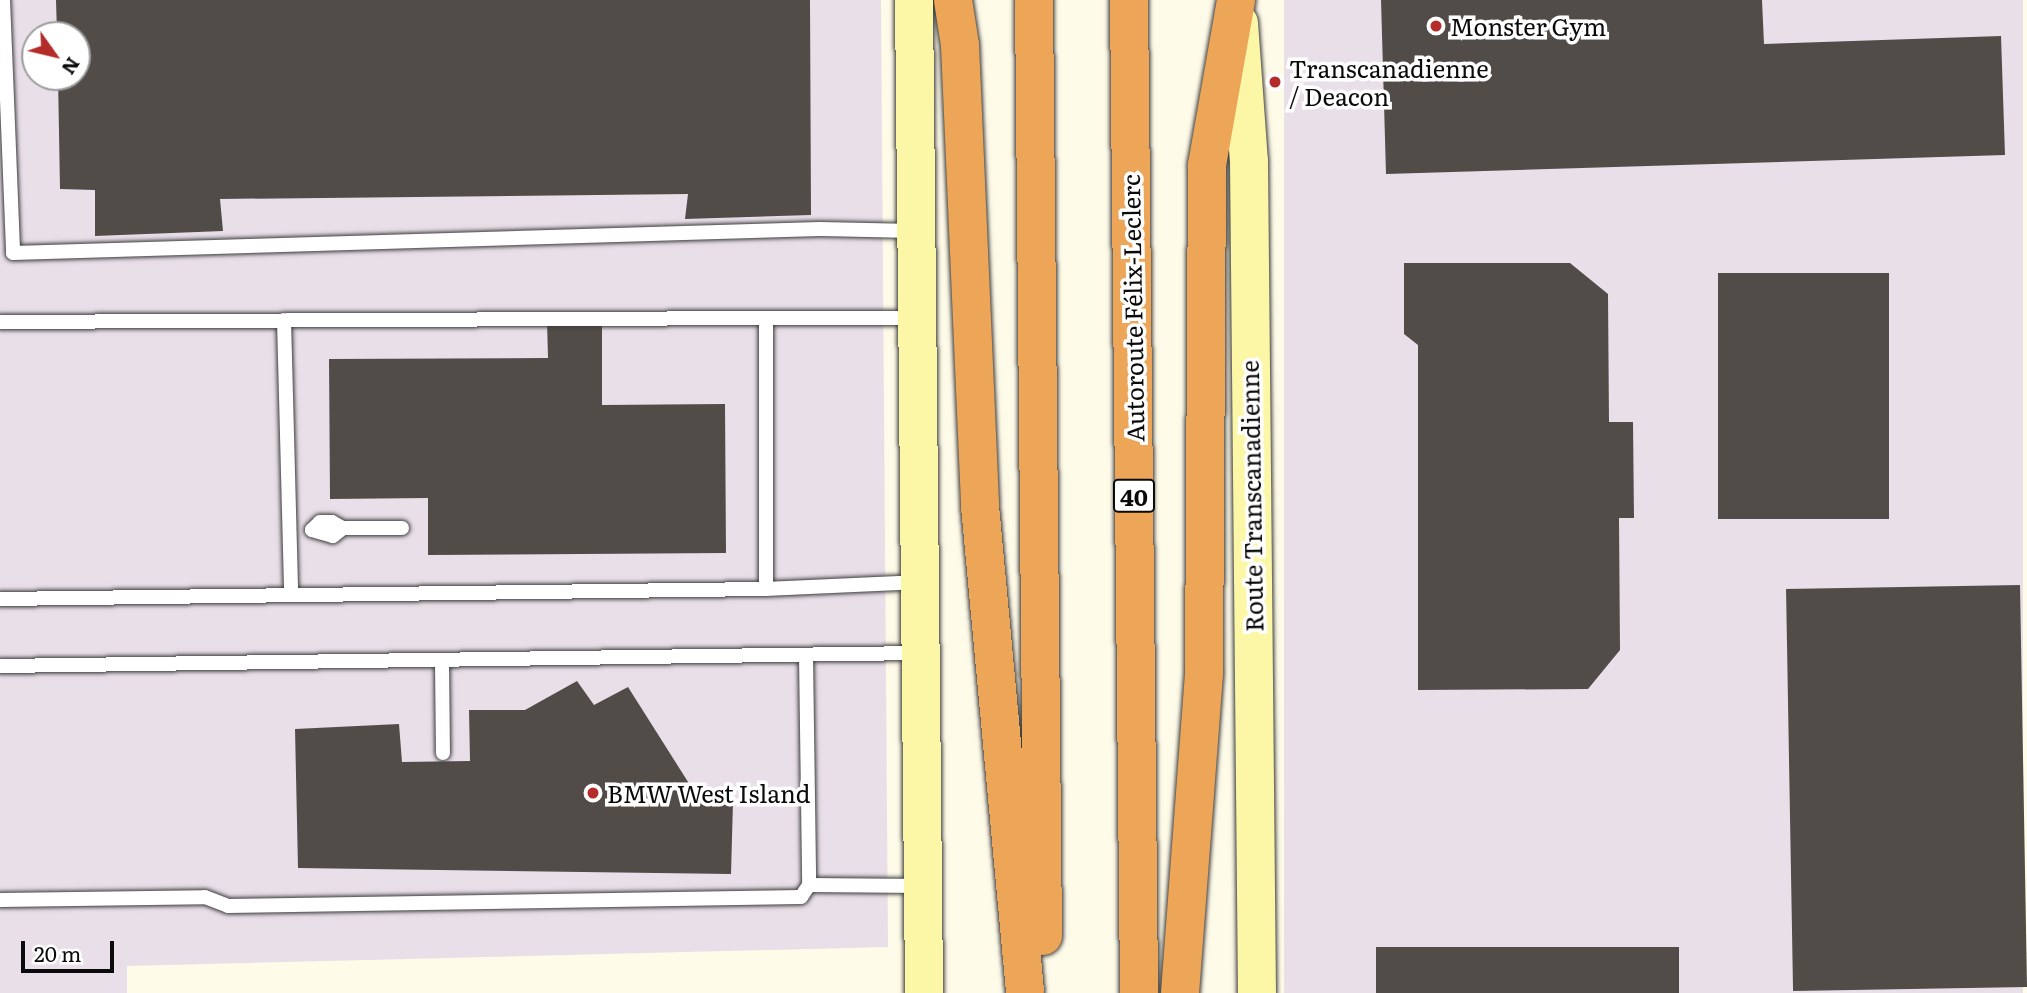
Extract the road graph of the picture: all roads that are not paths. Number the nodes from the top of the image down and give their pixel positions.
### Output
1 (3, 0) edge
2 (914, 0) edge
3 (953, 0) edge
4 (1034, 0) edge
5 (1129, 0) edge
6 (1236, 0) edge
7 (915, 231) junction
8 (766, 318) junction
9 (917, 318) junction
10 (284, 320) junction
11 (0, 322) edge
12 (402, 528) dead end
13 (289, 530) junction
14 (920, 582) junction
15 (766, 589) junction
16 (290, 595) junction
17 (0, 599) edge
18 (921, 653) junction
19 (806, 656) junction
20 (442, 661) junction
21 (0, 666) edge
22 (443, 753) dead end
23 (809, 885) junction
24 (923, 886) junction
25 (0, 900) edge
26 (924, 993) edge
27 (1026, 993) edge
28 (1043, 993) edge
29 (1139, 993) edge
30 (1180, 993) edge
31 (1257, 993) edge

1 - 7 lane
2 - 7 main road
3 - 27 highway
4 - 28 highway
5 - 29 highway, Autoroute Félix-Leclerc / 40
6 - 30 highway
6 - 31 main road, Route Transcanadienne
7 - 9 main road
8 - 9 lane
8 - 10 lane
8 - 15 lane
9 - 14 main road
10 - 11 lane
10 - 13 lane
12 - 13 lane
13 - 16 lane
14 - 15 lane
14 - 18 main road
15 - 16 lane
16 - 17 lane
18 - 19 lane
18 - 24 main road
19 - 20 lane
19 - 23 lane
20 - 21 lane
20 - 22 lane
23 - 24 lane
23 - 25 lane
24 - 26 main road

